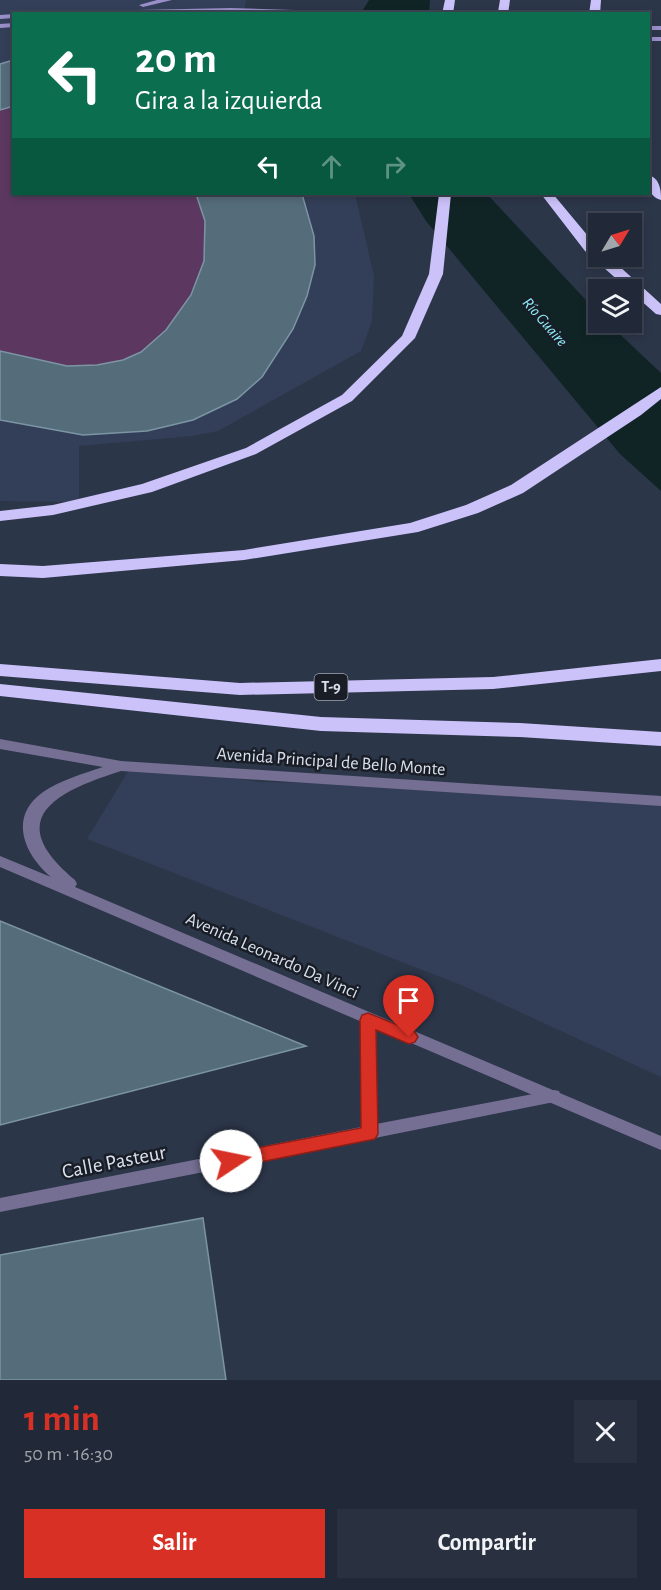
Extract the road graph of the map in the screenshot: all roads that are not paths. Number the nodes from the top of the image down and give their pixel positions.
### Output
1 (168, 0) edge
2 (225, 0) edge
3 (70, 12) joint
4 (234, 12) edge
5 (322, 12) edge
6 (650, 182) edge
7 (445, 195) edge
8 (547, 195) edge
9 (661, 196) edge
10 (661, 311) edge
11 (661, 392) edge
12 (0, 516) edge
13 (0, 570) edge
14 (661, 666) edge
15 (0, 670) edge
16 (0, 690) edge
17 (661, 739) edge
18 (0, 744) edge
19 (121, 766) junction
20 (661, 801) edge
21 (0, 861) edge
22 (86, 895) junction
23 (368, 1020) junction
24 (554, 1096) junction
25 (369, 1134) junction
26 (661, 1143) edge
27 (0, 1205) edge

1 - 3 main road
2 - 4 main road
3 - 4 main road
4 - 5 main road
6 - 9 highway
7 - 12 highway
8 - 10 highway
11 - 13 highway
14 - 15 highway, T-9
16 - 17 highway, T-9
18 - 19 street, Avenida Principal de Bello Monte
19 - 20 street, Avenida Principal de Bello Monte
19 - 22 street
21 - 22 street, Avenida Leonardo Da Vinci
22 - 23 street, Avenida Leonardo Da Vinci
23 - 24 street, Avenida Leonardo Da Vinci
23 - 25 street
24 - 25 street, Calle Pasteur
24 - 26 street, Avenida Leonardo Da Vinci
25 - 27 street, Calle Pasteur

